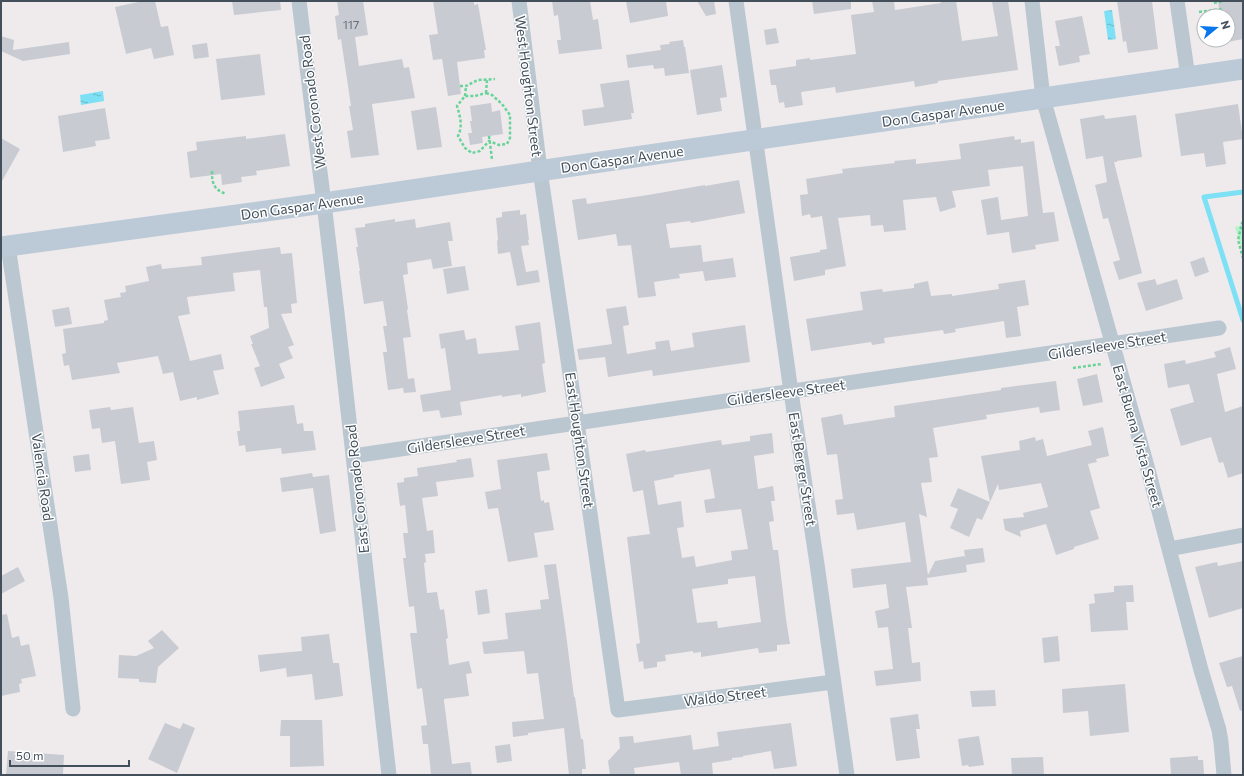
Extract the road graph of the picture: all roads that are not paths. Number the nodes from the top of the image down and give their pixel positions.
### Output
1 (299, 1) edge
2 (519, 1) edge
3 (736, 1) edge
4 (1032, 1) edge
5 (1177, 1) edge
6 (1243, 69) edge
7 (1188, 77) junction
8 (1044, 98) junction
9 (756, 140) junction
10 (540, 170) junction
11 (324, 203) junction
12 (5, 246) edge
13 (1219, 328) dead end
14 (1112, 344) junction
15 (791, 392) junction
16 (577, 422) junction
17 (353, 456) junction
18 (1243, 535) edge
19 (1170, 549) junction
20 (833, 682) junction
21 (73, 709) dead end
22 (618, 710) joint
23 (389, 775) edge
24 (847, 775) edge
25 (1224, 775) edge

1 - 11 street, West Coronado Road
2 - 10 street, West Houghton Street
3 - 9 street, East Berger Street
4 - 8 street, East Buena Vista Street
5 - 7 street
6 - 7 street, Don Gaspar Avenue
7 - 8 street, Don Gaspar Avenue
8 - 9 street, Don Gaspar Avenue
8 - 14 street, East Buena Vista Street
9 - 10 street, Don Gaspar Avenue
9 - 15 street, East Berger Street
10 - 11 street, Don Gaspar Avenue
10 - 16 street, East Houghton Street
11 - 12 street, Don Gaspar Avenue
11 - 17 street, East Coronado Road
12 - 21 street, Valencia Road
13 - 14 street, Gildersleeve Street
14 - 15 street, Gildersleeve Street
14 - 19 street, East Buena Vista Street
15 - 16 street, Gildersleeve Street
15 - 20 street, East Berger Street
16 - 17 street, Gildersleeve Street
16 - 22 street, East Houghton Street
17 - 23 street, East Coronado Road
18 - 19 street
19 - 25 street, East Buena Vista Street
20 - 22 street, Waldo Street
20 - 24 street, East Berger Street

